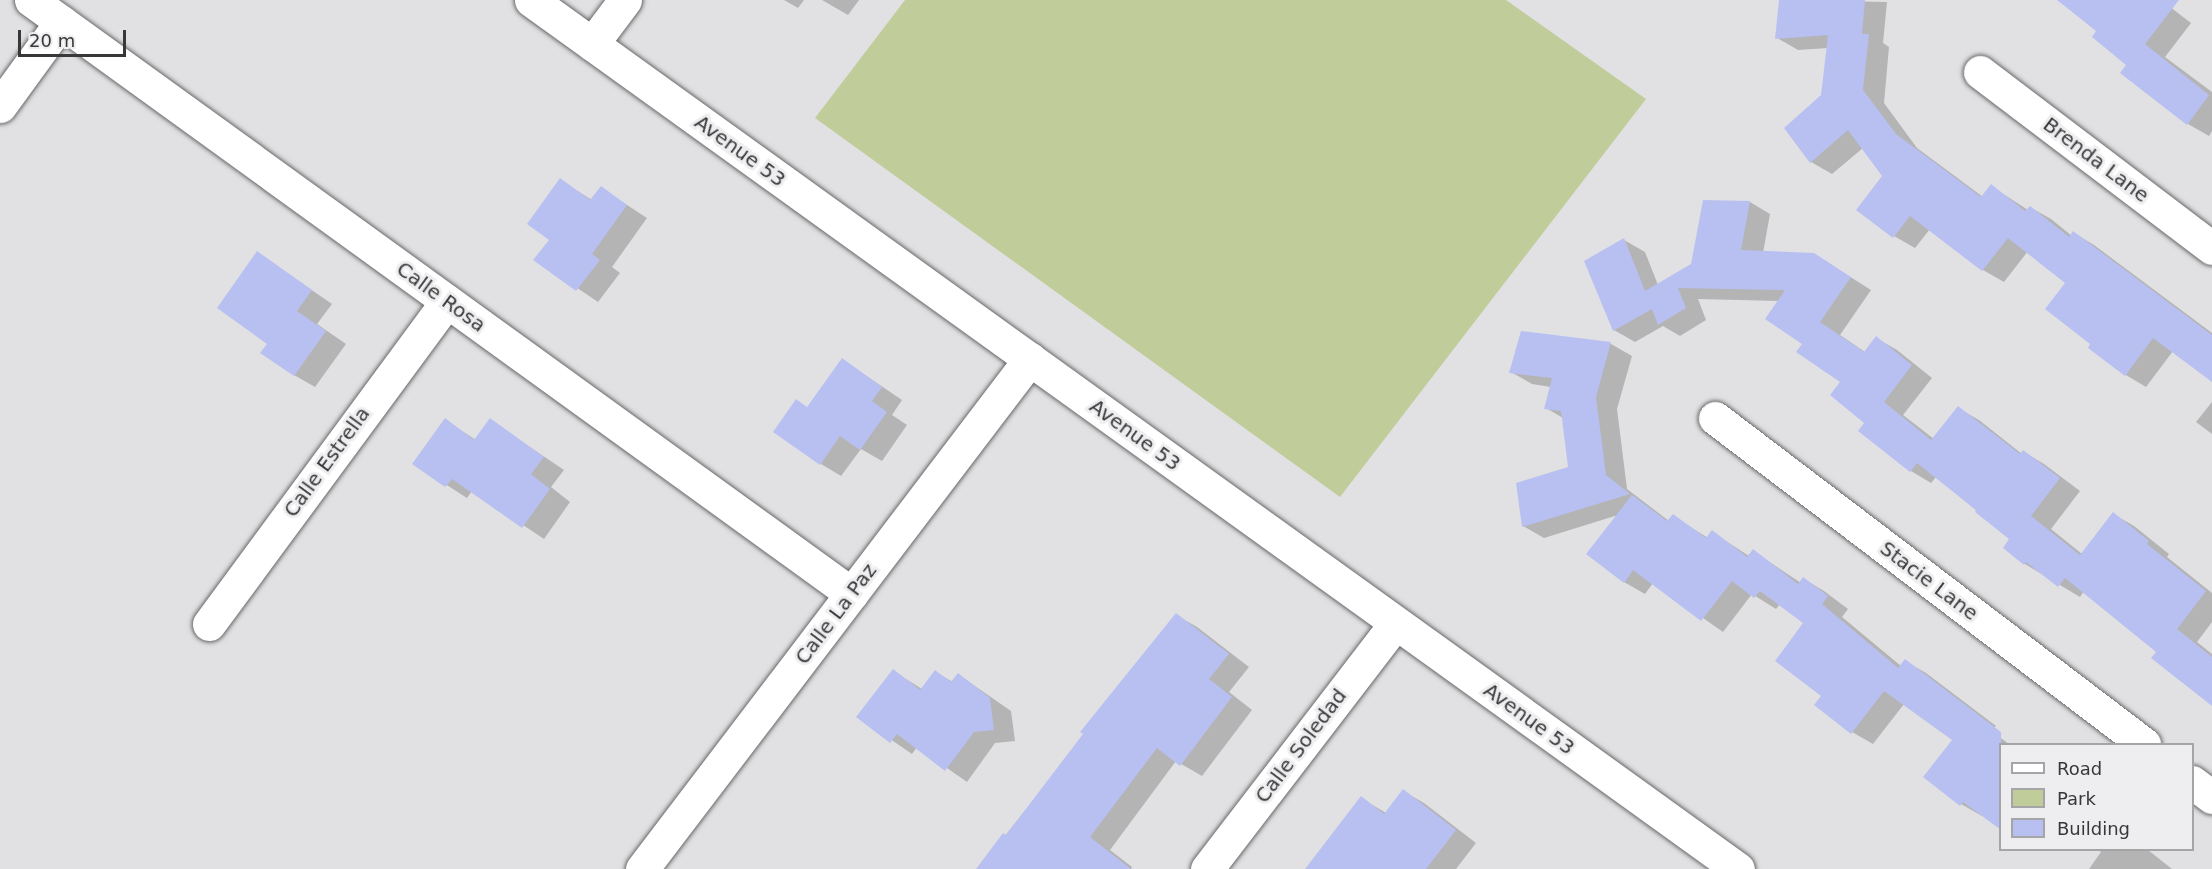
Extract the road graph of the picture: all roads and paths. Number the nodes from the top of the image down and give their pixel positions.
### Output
1 (31, 0) edge
2 (531, 0) edge
3 (625, 0) edge
4 (61, 22) junction
5 (592, 44) junction
6 (1980, 72) dead end
7 (0, 106) edge
8 (2212, 248) edge
9 (447, 301) junction
10 (1030, 359) junction
11 (1715, 418) dead end
12 (852, 594) junction
13 (1396, 622) junction
14 (209, 624) dead end
15 (2143, 743) edge
16 (2194, 783) edge
17 (2212, 796) edge
18 (642, 869) edge
19 (1207, 869) edge
20 (1738, 869) edge

1 - 4 street, Calle Rosa
2 - 5 street, Avenue 53
3 - 5 street
4 - 7 street
4 - 9 street, Calle Rosa
5 - 10 street, Avenue 53
6 - 8 street, Brenda Lane
9 - 12 street, Calle Rosa
9 - 14 street, Calle Estrella
10 - 12 street, Calle La Paz
10 - 13 street, Avenue 53
11 - 15 street, Stacie Lane
12 - 18 street, Calle La Paz
13 - 19 street, Calle Soledad
13 - 20 street, Avenue 53
16 - 17 street

